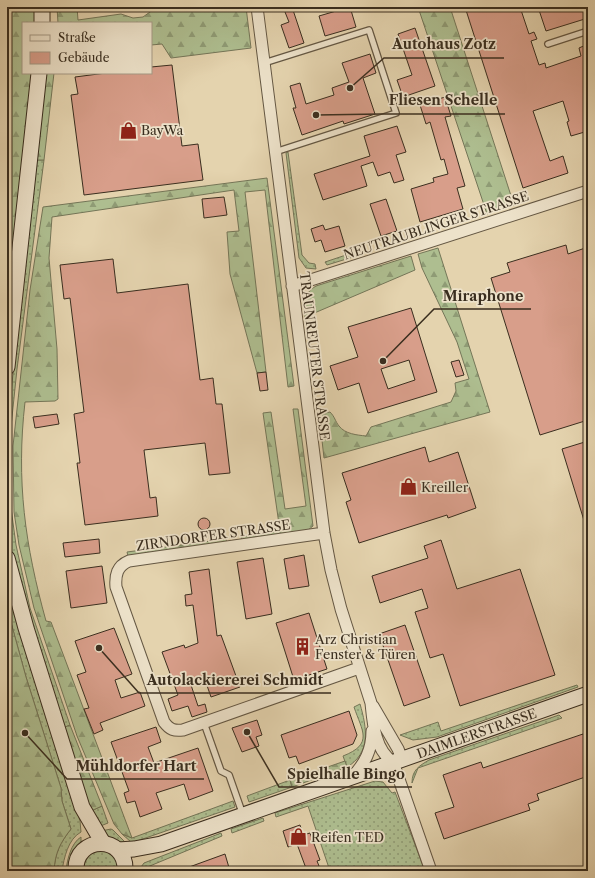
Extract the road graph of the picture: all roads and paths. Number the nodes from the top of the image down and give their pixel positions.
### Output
1 (42, 7) edge
2 (257, 7) edge
3 (42, 22) edge
4 (588, 31) edge
5 (548, 44) dead end
6 (264, 64) junction
7 (39, 74) edge
8 (275, 152) junction
9 (588, 191) edge
10 (292, 286) junction
11 (7, 367) edge
12 (324, 534) junction
13 (7, 558) edge
14 (360, 668) junction
15 (588, 694) edge
16 (371, 703) junction
17 (372, 716) junction
18 (204, 723) junction
19 (398, 761) junction
20 (351, 777) junction
21 (82, 807) junction
22 (244, 815) junction
23 (103, 843) junction
24 (161, 844) junction
25 (86, 848) junction
26 (118, 850) junction
27 (76, 871) edge
28 (126, 871) edge
29 (431, 871) edge

1 - 3 main road
2 - 6 street, TRAUNREUTER STRASSE
4 - 5 lane
6 - 8 street, TRAUNREUTER STRASSE
6 - 8 lane
7 - 11 main road
8 - 10 street, TRAUNREUTER STRASSE
9 - 10 street, NEUTRAUBLINGER STRASSE
10 - 12 street, TRAUNREUTER STRASSE
12 - 14 street, TRAUNREUTER STRASSE
12 - 18 street, ZIRNDORFER STRASSE
13 - 21 main road
14 - 16 street, TRAUNREUTER STRASSE
14 - 18 street, ZIRNDORFER STRASSE
15 - 19 main road, DAIMLERSTRASSE
16 - 17 street, TRAUNREUTER STRASSE
16 - 19 street, TRAUNREUTER STRASSE
17 - 19 street, TRAUNREUTER STRASSE
17 - 20 street, TRAUNREUTER STRASSE
18 - 22 lane
19 - 20 main road, DAIMLERSTRASSE
19 - 29 street
20 - 22 main road, DAIMLERSTRASSE
21 - 23 main road
21 - 25 main road
22 - 24 main road, DAIMLERSTRASSE
23 - 25 main road
23 - 26 main road
24 - 26 main road, DAIMLERSTRASSE
24 - 28 main road, DAIMLERSTRASSE
25 - 27 main road
26 - 28 main road

